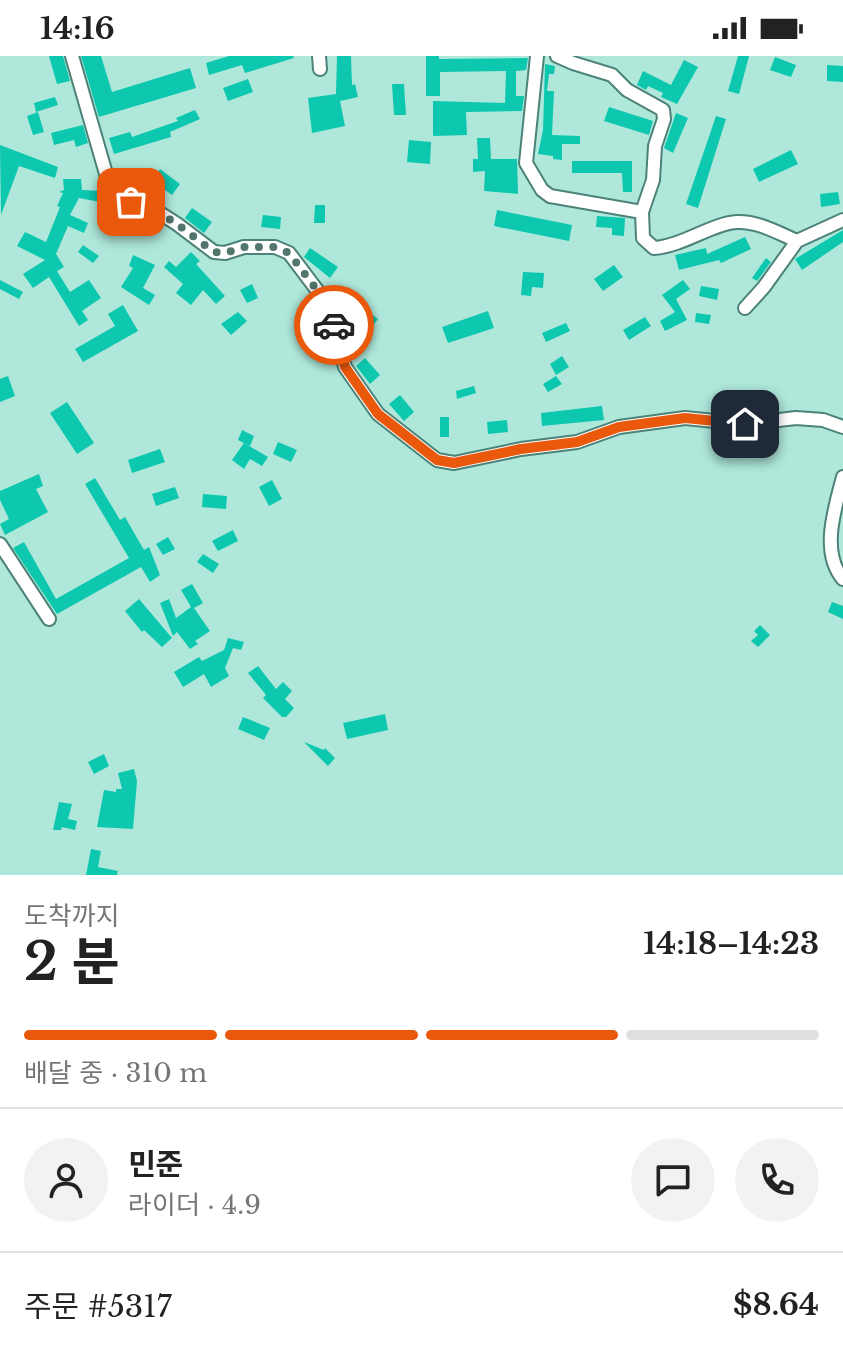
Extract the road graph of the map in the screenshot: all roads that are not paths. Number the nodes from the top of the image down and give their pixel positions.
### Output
1 (72, 56) edge
2 (537, 56) edge
3 (557, 56) edge
4 (642, 212) junction
5 (843, 220) edge
6 (797, 241) junction
7 (745, 308) dead end
8 (843, 427) edge
9 (843, 477) edge
10 (840, 500) edge
11 (0, 544) edge
12 (843, 579) edge
13 (49, 619) dead end

1 - 8 street
2 - 4 street
3 - 4 street
4 - 6 street
5 - 6 street
6 - 7 street
9 - 10 street
10 - 12 street
11 - 13 street

